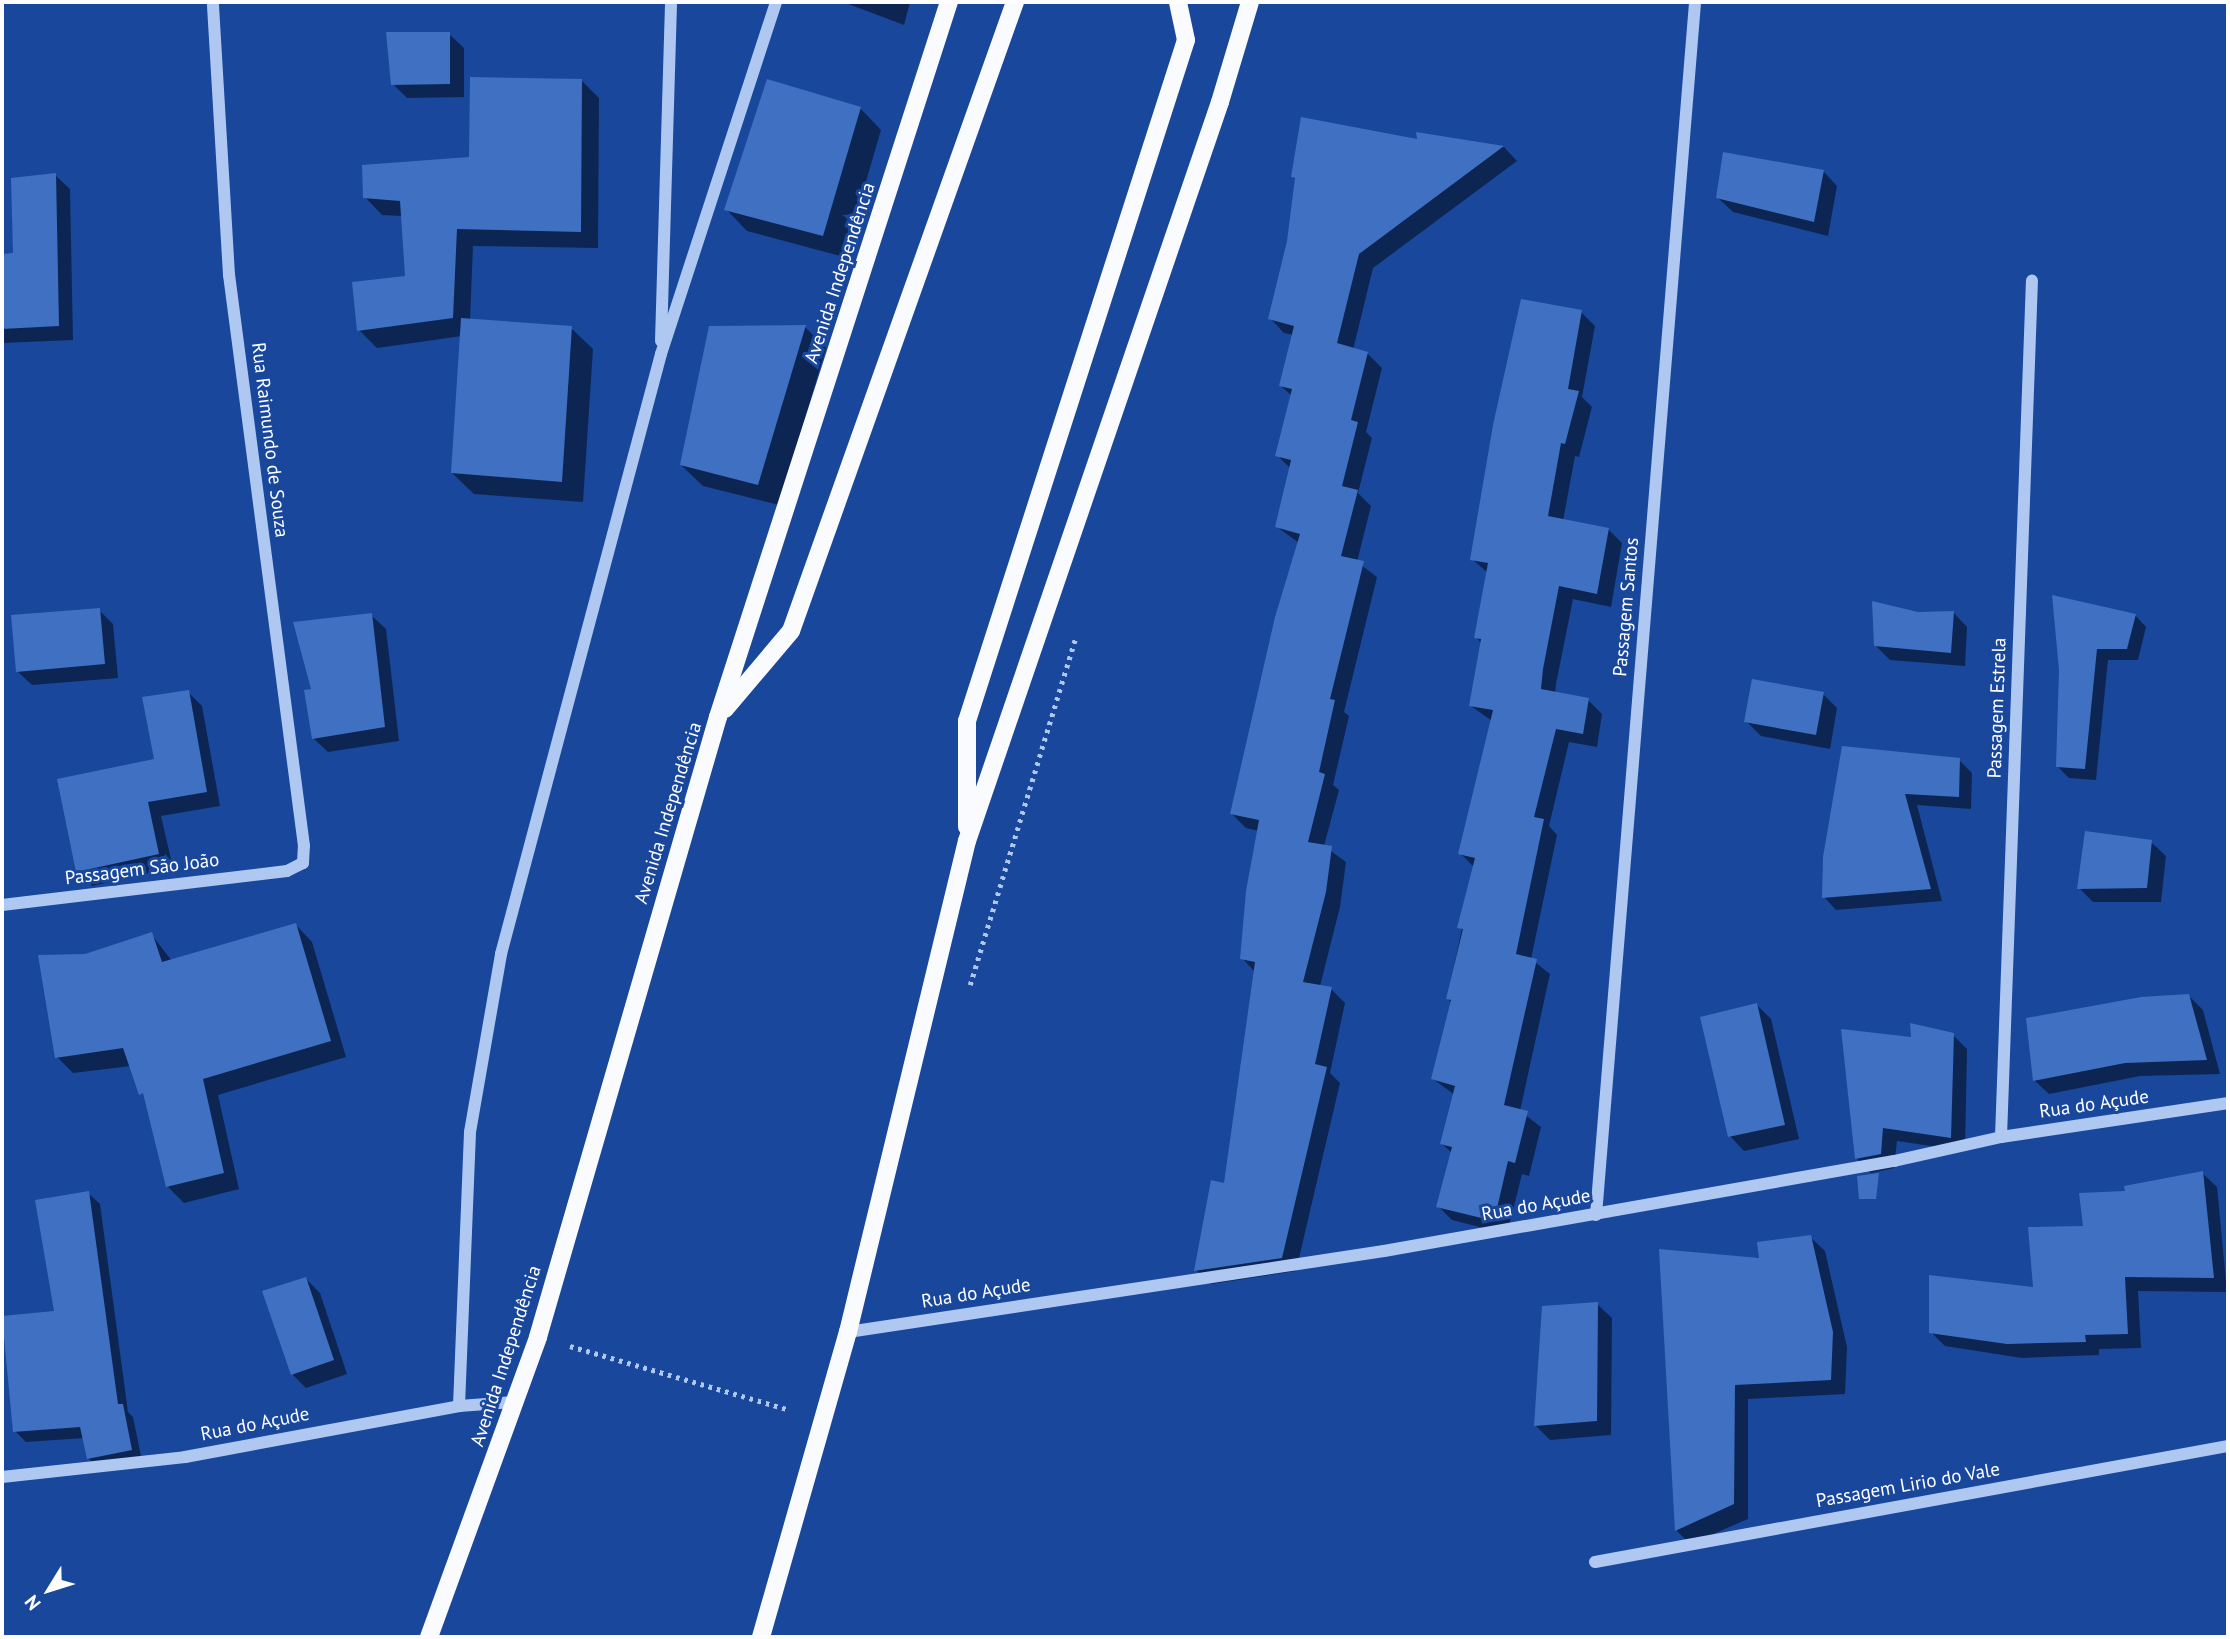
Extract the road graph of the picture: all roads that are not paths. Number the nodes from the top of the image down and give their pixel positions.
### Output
1 (213, 2) edge
2 (671, 2) edge
3 (776, 2) edge
4 (949, 2) edge
5 (1015, 2) edge
6 (1178, 2) edge
7 (1250, 2) edge
8 (1695, 2) edge
9 (2032, 281) dead end
10 (661, 354) junction
11 (718, 717) junction
12 (967, 841) junction
13 (287, 871) joint
14 (2, 905) edge
15 (2228, 1103) edge
16 (2001, 1137) junction
17 (1595, 1215) junction
18 (848, 1332) junction
19 (515, 1402) junction
20 (459, 1406) junction
21 (2228, 1446) edge
22 (2, 1477) edge
23 (1595, 1562) dead end
24 (429, 1637) edge
25 (761, 1637) edge

1 - 13 street, Rua Raimundo de Souza
2 - 10 street
3 - 10 street
4 - 11 main road, Avenida Independência
5 - 11 main road
6 - 12 main road
7 - 12 main road
8 - 17 street, Passagem Santos
9 - 16 street, Passagem Estrela
10 - 20 street
11 - 19 main road, Avenida Independência
12 - 18 main road
13 - 14 street, Passagem São João
15 - 16 street, Rua do Açude
16 - 17 street, Rua do Açude
17 - 18 street, Rua do Açude
18 - 25 main road
19 - 20 street, Rua do Açude
19 - 24 main road, Avenida Independência
20 - 22 street, Rua do Açude
21 - 23 street, Passagem Lirio do Vale

